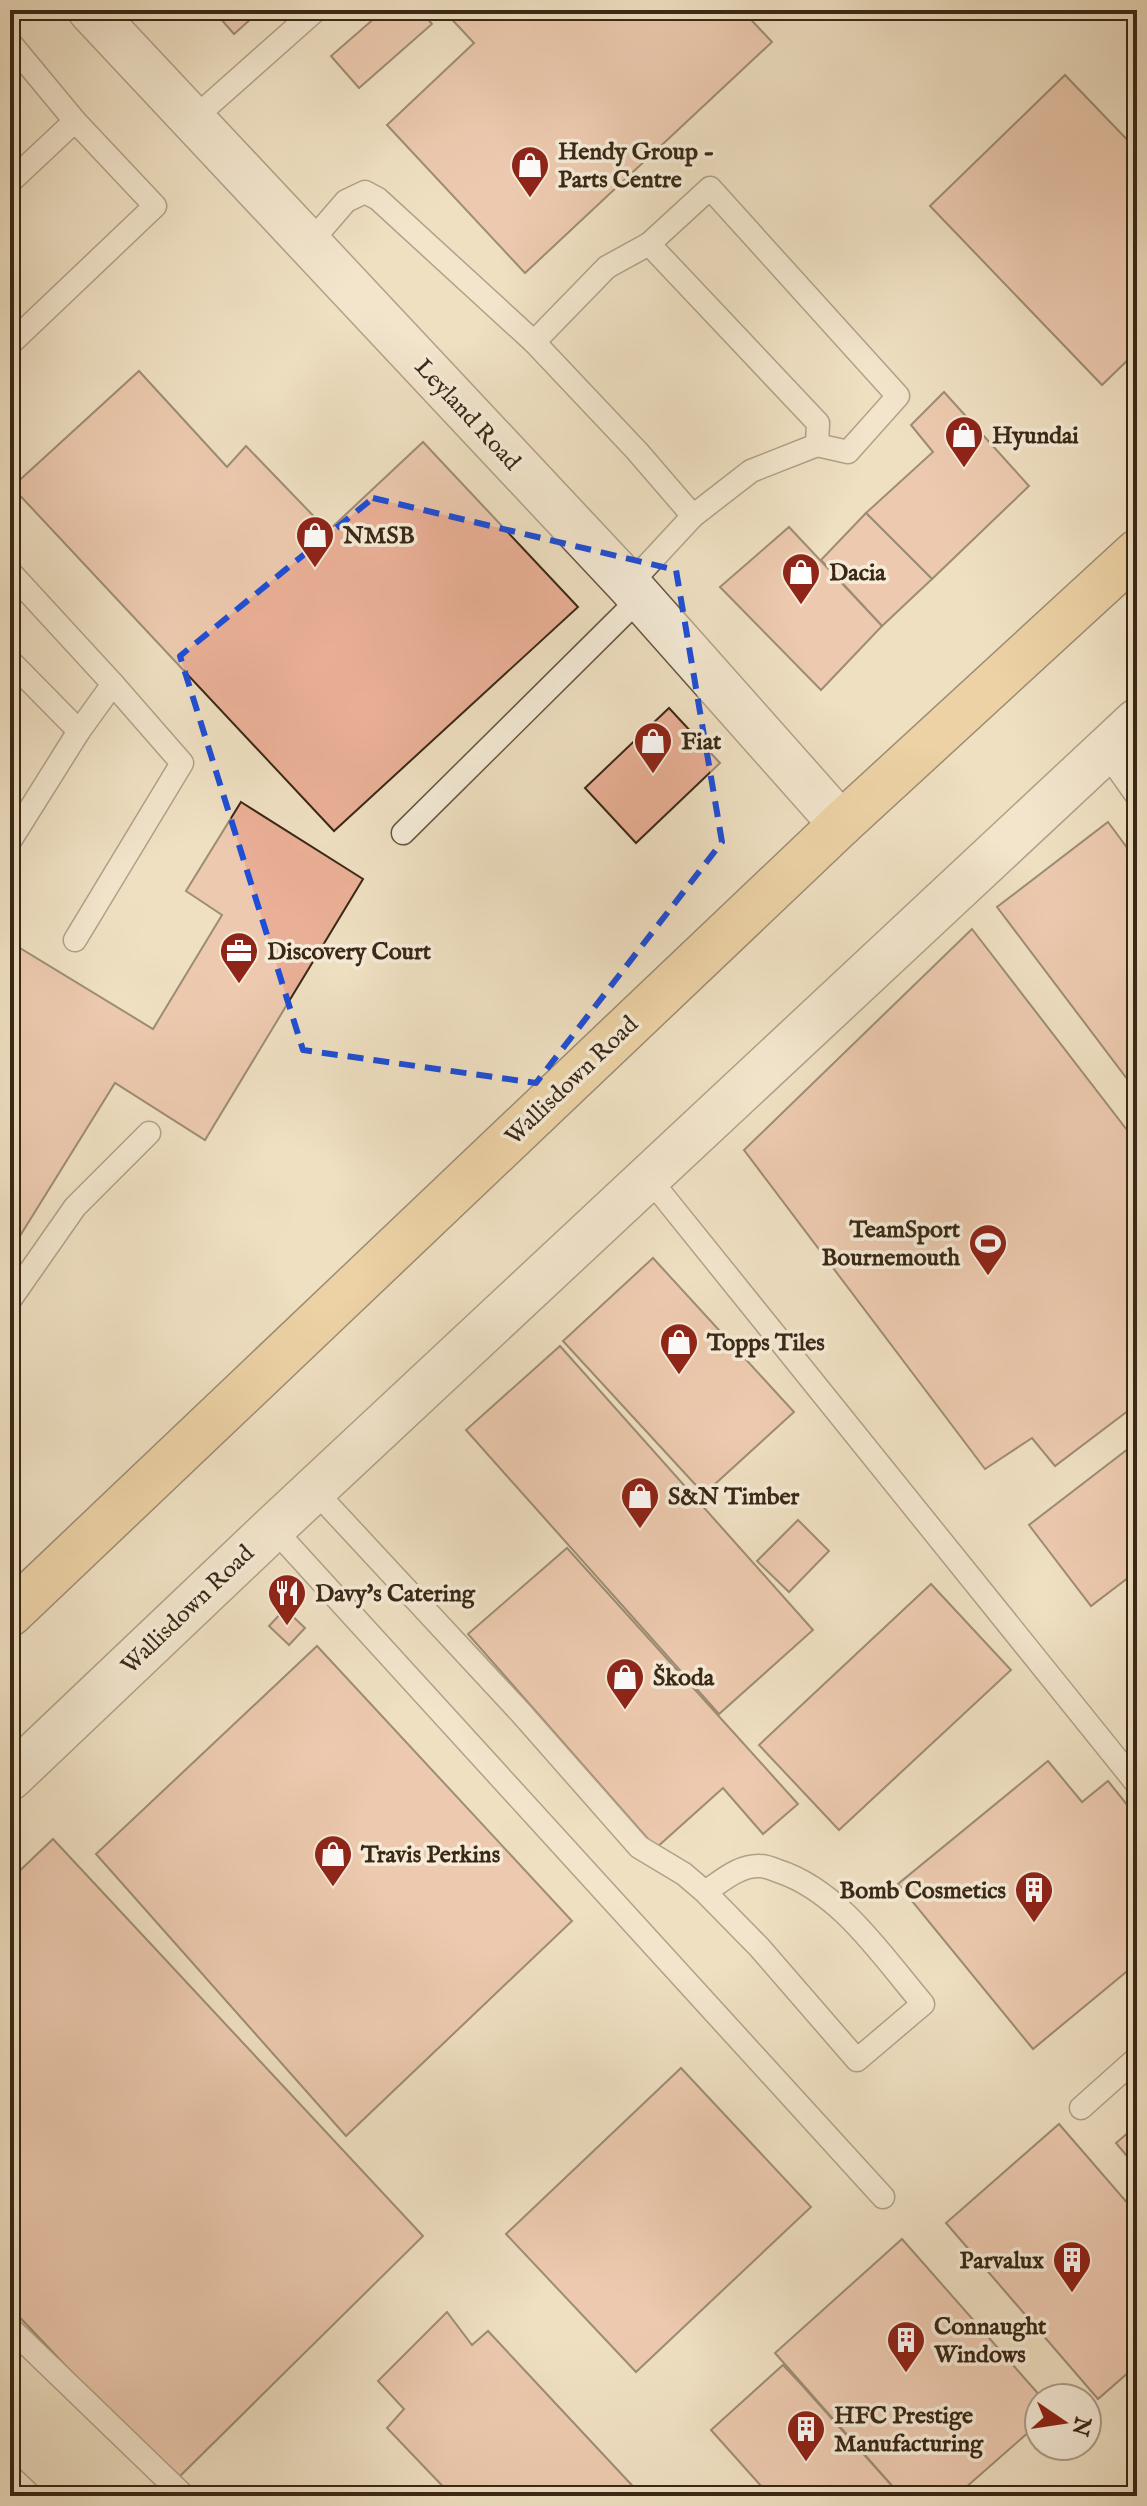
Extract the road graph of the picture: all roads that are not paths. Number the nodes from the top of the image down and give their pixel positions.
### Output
1 (90, 10) edge
2 (316, 10) edge
3 (12, 45) dead end
4 (75, 121) junction
5 (191, 121) junction
6 (10, 182) edge
7 (649, 244) junction
8 (308, 245) junction
9 (534, 342) junction
10 (10, 344) edge
11 (817, 445) junction
12 (693, 516) junction
13 (1137, 552) edge
14 (10, 572) edge
15 (635, 592) junction
16 (10, 661) edge
17 (113, 684) junction
18 (1137, 721) edge
19 (79, 731) junction
20 (1105, 751) junction
21 (1137, 796) edge
22 (841, 824) junction
23 (403, 833) dead end
24 (10, 841) edge
25 (75, 940) dead end
26 (149, 1133) dead end
27 (648, 1177) junction
28 (10, 1300) edge
29 (314, 1490) junction
30 (273, 1528) junction
31 (11, 1612) edge
32 (10, 1778) edge
33 (1137, 1784) edge
34 (705, 1892) junction
35 (1137, 2058) edge
36 (1081, 2108) dead end
37 (883, 2197) dead end
38 (10, 2328) edge
39 (10, 2476) edge
40 (31, 2496) edge
41 (184, 2496) edge

1 - 5 street, Leyland Road
2 - 5 lane
3 - 4 lane
4 - 6 lane
4 - 10 lane
5 - 8 street, Leyland Road
7 - 9 lane
7 - 11 lane
7 - 11 lane
8 - 9 lane
8 - 15 street, Leyland Road
9 - 12 lane
11 - 12 lane
12 - 15 lane
13 - 22 main road, Wallisdown Road
14 - 17 lane
15 - 22 street, Leyland Road
15 - 23 lane
16 - 19 lane
17 - 19 lane
17 - 25 lane
18 - 20 street, Wallisdown Road
19 - 24 lane
20 - 21 lane
20 - 27 street, Wallisdown Road
22 - 31 main road, Wallisdown Road
26 - 28 lane
27 - 29 street, Wallisdown Road
27 - 33 lane
29 - 30 street, Wallisdown Road
29 - 34 lane
30 - 32 street, Wallisdown Road
30 - 37 lane
34 - 34 lane
35 - 36 lane
38 - 41 lane
39 - 40 lane

